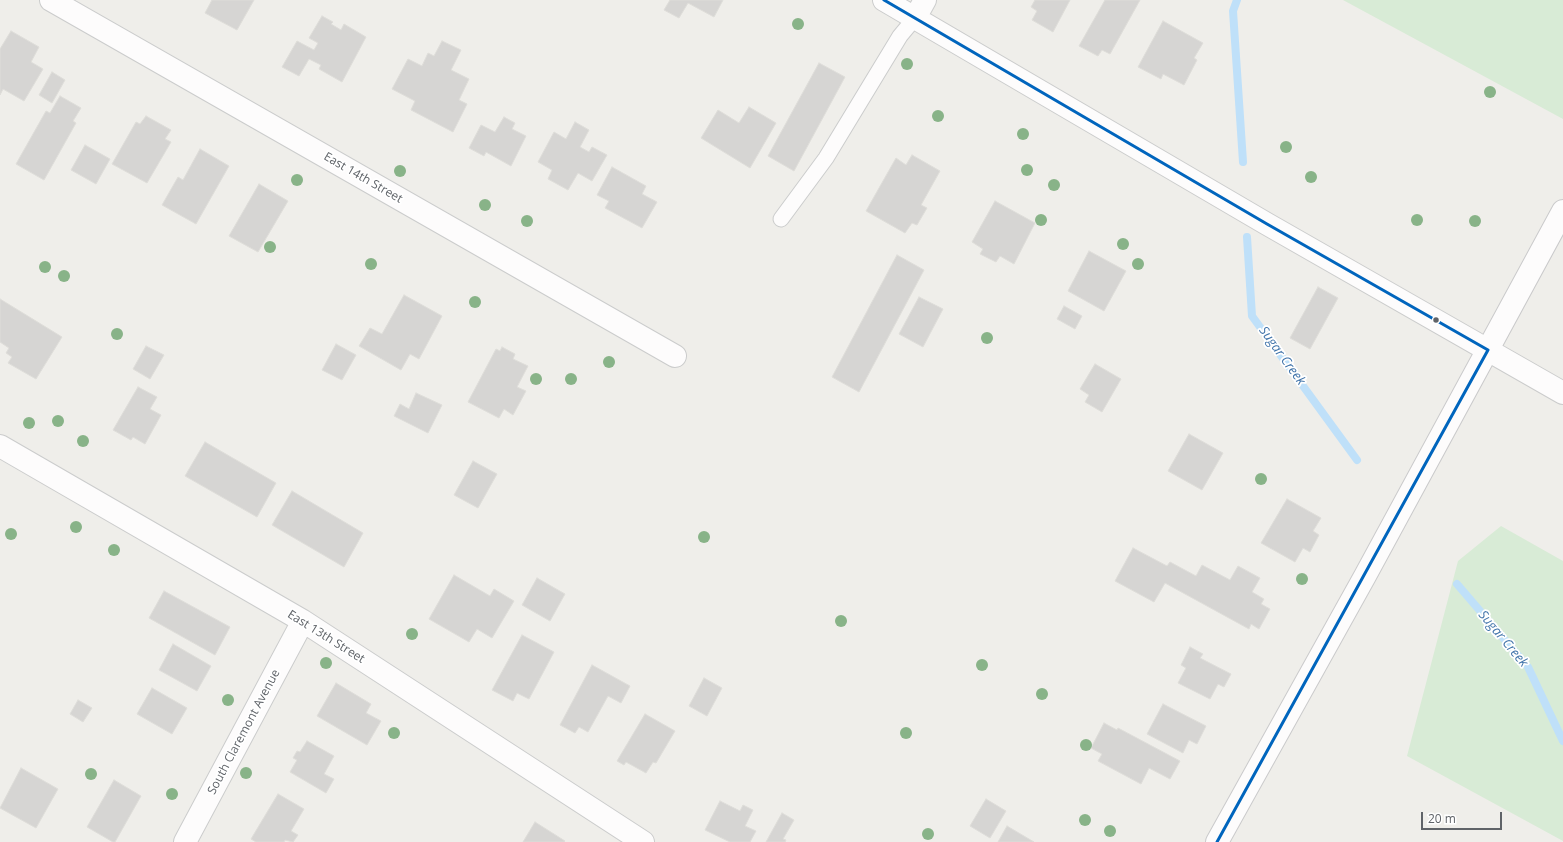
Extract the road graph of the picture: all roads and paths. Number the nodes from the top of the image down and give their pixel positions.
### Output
1 (51, 0) edge
2 (884, 0) edge
3 (920, 9) edge
4 (1563, 211) edge
5 (781, 219) dead end
6 (1488, 350) junction
7 (675, 356) dead end
8 (1563, 393) edge
9 (0, 446) edge
10 (303, 621) junction
11 (185, 842) edge
12 (643, 842) edge
13 (1217, 842) edge

1 - 7 street, East 14th Street
2 - 3 street
3 - 5 lane
3 - 6 street
4 - 6 street
6 - 8 street
6 - 13 street
9 - 10 street, East 13th Street
10 - 11 street, South Claremont Avenue
10 - 12 street, East 13th Street

